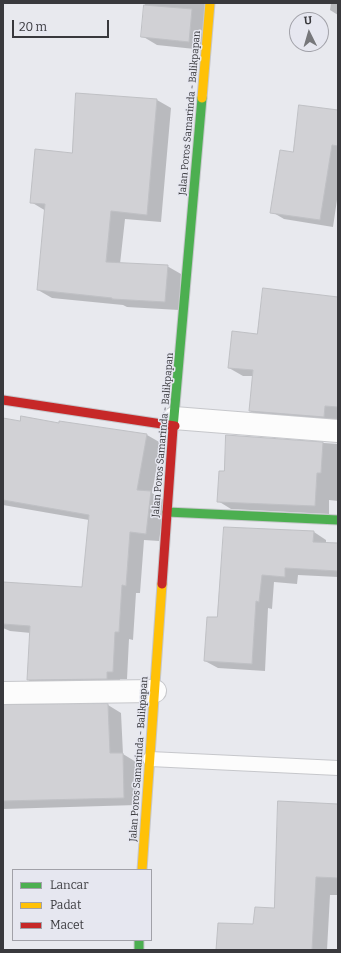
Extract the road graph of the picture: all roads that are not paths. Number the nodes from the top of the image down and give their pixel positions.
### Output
1 (210, 3) edge
2 (3, 400) edge
3 (174, 422) junction
4 (338, 431) edge
5 (168, 512) junction
6 (338, 520) edge
7 (155, 692) junction
8 (3, 693) edge
9 (150, 759) junction
10 (338, 768) edge
11 (142, 869) edge

1 - 3 main road, Jalan Poros Samarinda - Balikpapan
2 - 3 main road
3 - 4 street
3 - 5 main road, Jalan Poros Samarinda - Balikpapan
5 - 6 main road
5 - 7 main road, Jalan Poros Samarinda - Balikpapan
7 - 8 street
7 - 9 main road, Jalan Poros Samarinda - Balikpapan
9 - 10 lane
9 - 11 main road, Jalan Poros Samarinda - Balikpapan

